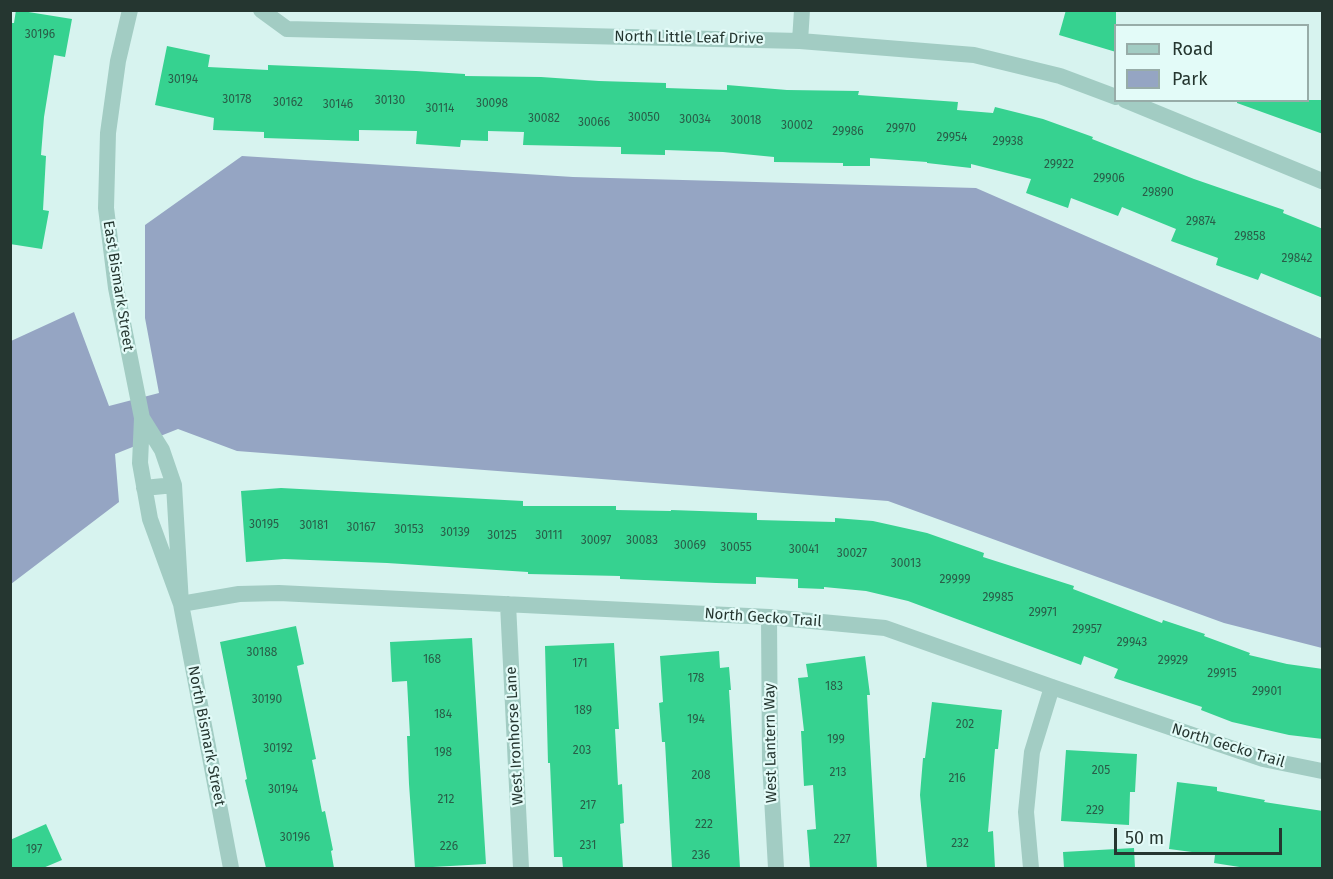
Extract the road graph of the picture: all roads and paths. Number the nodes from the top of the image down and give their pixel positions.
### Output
1 (130, 10) edge
2 (261, 10) edge
3 (802, 10) edge
4 (800, 41) junction
5 (1114, 96) edge
6 (1130, 102) edge
7 (1323, 181) edge
8 (142, 418) junction
9 (174, 485) junction
10 (144, 488) junction
11 (181, 604) junction
12 (508, 604) junction
13 (770, 617) junction
14 (1052, 687) junction
15 (1323, 771) edge
16 (231, 868) edge
17 (521, 868) edge
18 (776, 868) edge
19 (1031, 868) edge

1 - 8 street, East Bismark Street
2 - 4 street, North Little Leaf Drive
3 - 4 street
4 - 5 street, North Little Leaf Drive
6 - 7 street
8 - 9 street, East Bismark Street
8 - 10 street, East Bismark Street
9 - 10 street
9 - 11 street, East Bismark Street
10 - 11 street, East Bismark Street
11 - 12 street, North Gecko Trail
11 - 16 street, North Bismark Street
12 - 13 street, North Gecko Trail
12 - 17 street, West Ironhorse Lane
13 - 14 street, North Gecko Trail
13 - 18 street, West Lantern Way
14 - 15 street, North Gecko Trail
14 - 19 street

